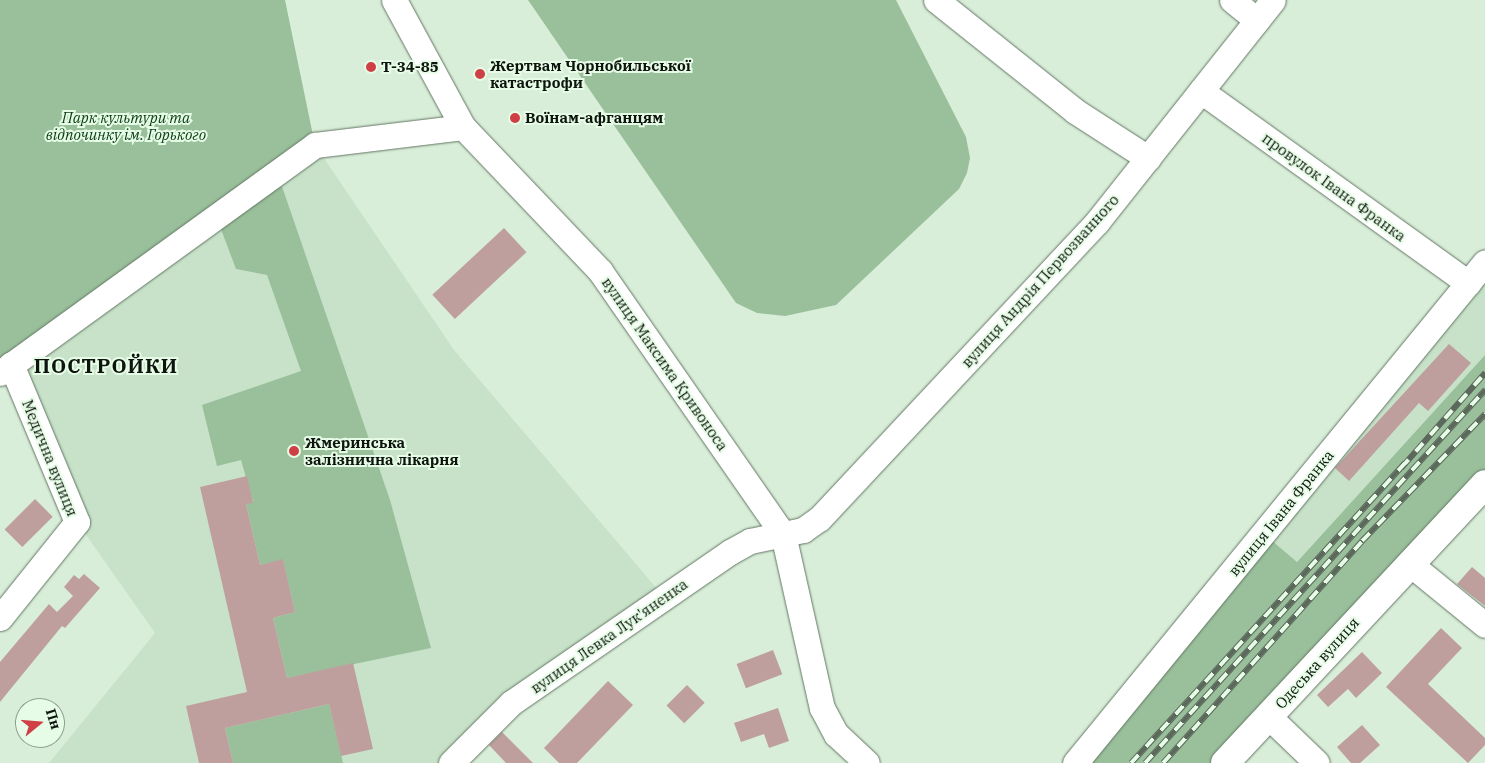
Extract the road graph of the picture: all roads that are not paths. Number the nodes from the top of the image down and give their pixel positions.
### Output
1 (394, 0) edge
2 (936, 0) edge
3 (1232, 0) edge
4 (1273, 0) edge
5 (1257, 20) junction
6 (1201, 91) junction
7 (463, 127) junction
8 (1148, 158) junction
9 (1485, 262) edge
10 (1468, 283) junction
11 (4, 368) edge
12 (1485, 484) edge
13 (783, 534) junction
14 (1409, 563) junction
15 (0, 618) edge
16 (1485, 625) edge
17 (1268, 717) junction
18 (451, 763) edge
19 (867, 763) edge
20 (1075, 763) edge
21 (1225, 763) edge
22 (1317, 763) edge

1 - 7 street, вулиця Максима Кривоноса
2 - 8 street
3 - 5 street
4 - 5 street, вулиця Андрія Первозванного
5 - 6 street, вулиця Андрія Первозванного
6 - 8 street, вулиця Андрія Первозванного
6 - 10 street, провулок Івана Франка
7 - 11 street
7 - 13 street, вулиця Максима Кривоноса
8 - 13 street, вулиця Андрія Первозванного
9 - 10 street, вулиця Івана Франка
10 - 20 street, вулиця Івана Франка
11 - 15 street, Медична вулиця
12 - 14 main road, Одеська вулиця
13 - 18 street, вулиця Левка Лук'яненка
13 - 19 street, вулиця Максима Кривоноса
14 - 16 street
14 - 17 main road, Одеська вулиця
17 - 21 main road, Одеська вулиця
17 - 22 street

